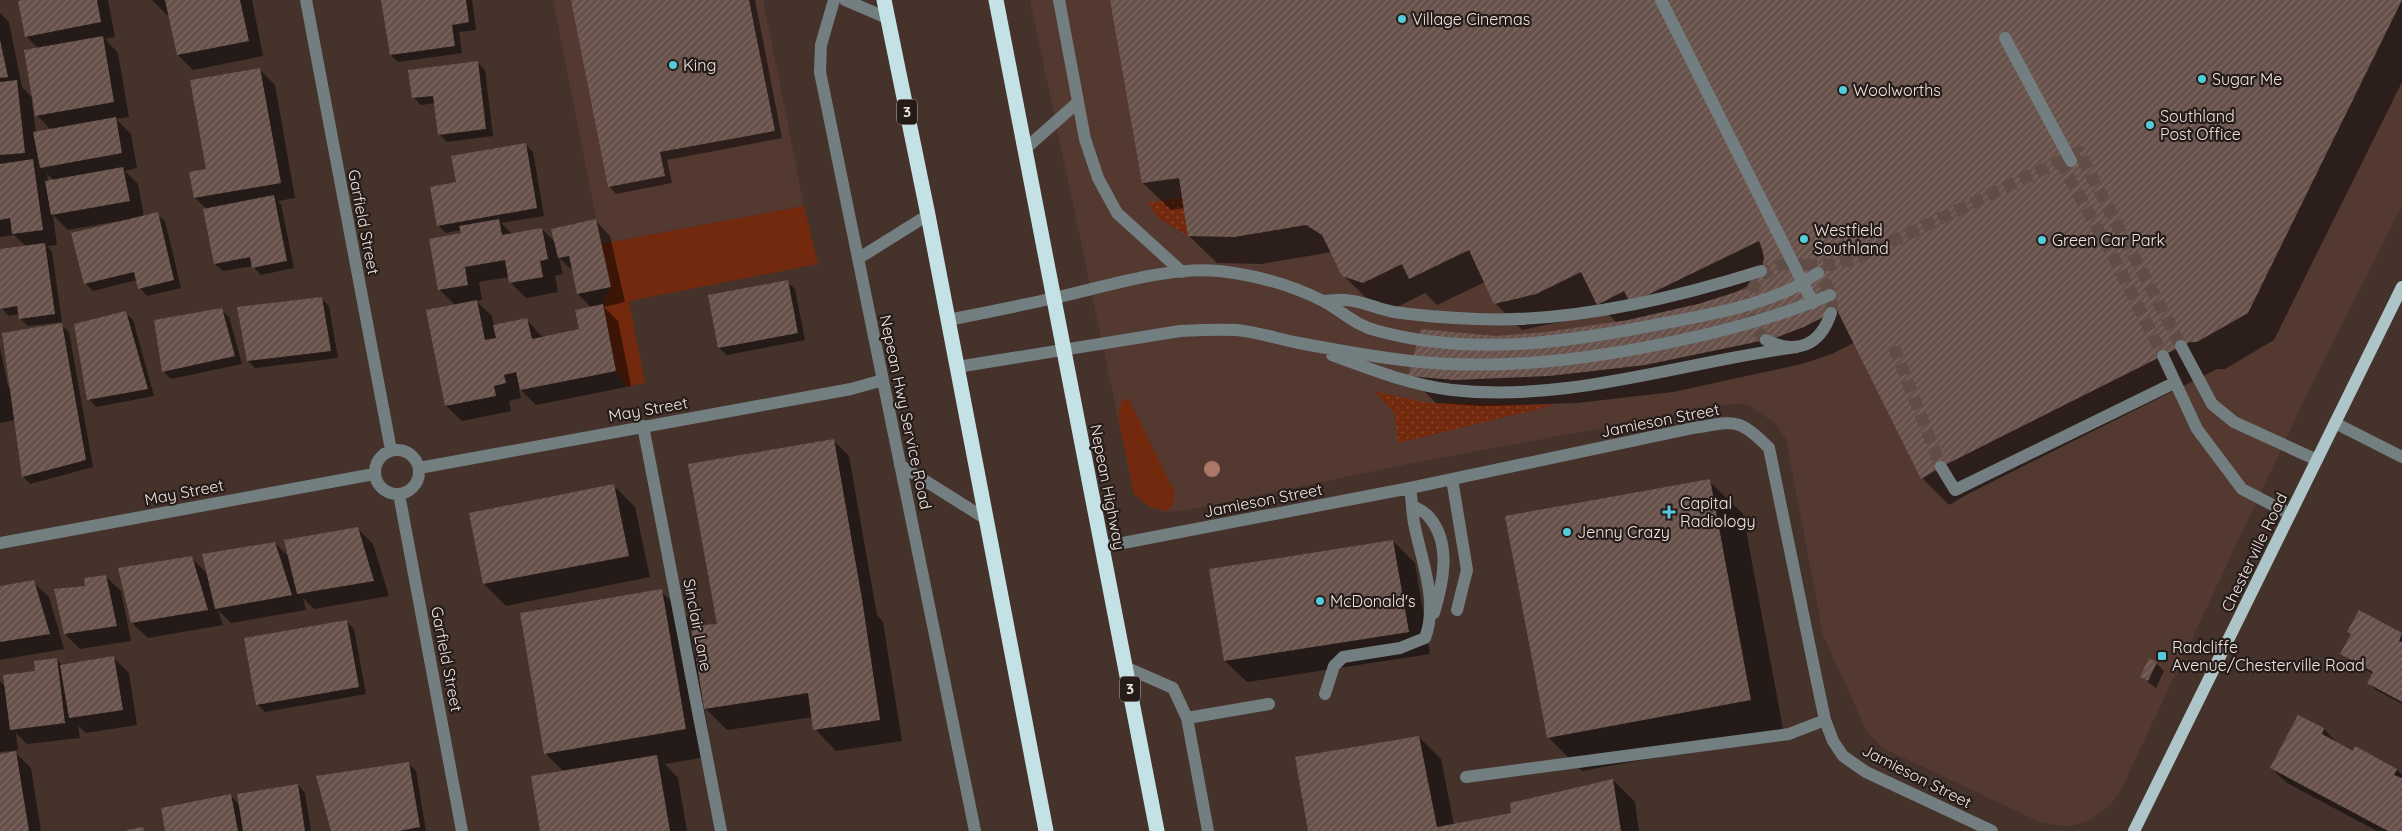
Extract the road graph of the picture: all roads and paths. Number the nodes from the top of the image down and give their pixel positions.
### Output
1 (306, 0) edge
2 (834, 0) edge
3 (845, 0) edge
4 (884, 0) edge
5 (996, 0) edge
6 (1059, 0) edge
7 (1660, 0) edge
8 (887, 18) junction
9 (2004, 38) dead end
10 (1077, 104) junction
11 (1025, 149) junction
12 (2071, 161) tunnel mouth
13 (928, 215) junction
14 (859, 258) junction
15 (1761, 271) dead end
16 (1182, 272) junction
17 (1818, 273) dead end
18 (1802, 282) junction
19 (2402, 287) edge
20 (1830, 295) dead end
21 (1054, 298) junction
22 (1323, 301) junction
23 (1813, 303) junction
24 (1831, 314) tunnel mouth
25 (948, 320) junction
26 (1766, 340) tunnel mouth
27 (1297, 342) junction
28 (2181, 346) tunnel mouth
29 (1797, 347) junction
30 (1064, 350) junction
31 (2163, 356) tunnel mouth
32 (957, 367) junction
33 (882, 380) junction
34 (2174, 383) junction
35 (2335, 423) junction
36 (643, 426) junction
37 (391, 450) junction
38 (2402, 457) edge
39 (2317, 460) junction
40 (900, 466) junction
41 (1941, 467) tunnel mouth
42 (419, 468) junction
43 (374, 474) junction
44 (1452, 479) junction
45 (1410, 488) junction
46 (399, 494) junction
47 (1414, 506) junction
48 (2290, 514) junction
49 (986, 519) junction
50 (0, 543) edge
51 (1102, 547) junction
52 (1457, 610) dead end
53 (1430, 624) junction
54 (1125, 666) junction
55 (1325, 694) dead end
56 (1269, 704) dead end
57 (1187, 718) junction
58 (1825, 720) junction
59 (1466, 776) dead end
60 (462, 831) edge
61 (721, 831) edge
62 (975, 831) edge
63 (1046, 831) edge
64 (1157, 831) edge
65 (1208, 831) edge
66 (1992, 831) edge
67 (2134, 831) edge

1 - 37 street, Garfield Street
2 - 14 street, Nepean Hwy Service Road
3 - 8 street
4 - 8 highway, 3
5 - 11 highway, Nepean Highway / 3
6 - 10 street
7 - 18 street
8 - 13 highway, 3
9 - 12 street
10 - 11 street
10 - 16 street
11 - 21 highway, Nepean Highway / 3
13 - 14 street
13 - 25 highway, 3
14 - 33 street, Nepean Hwy Service Road
15 - 22 street
16 - 21 street
16 - 22 street
17 - 18 street
18 - 22 street
18 - 23 street
19 - 35 main road, Chesterville Road
20 - 23 street
21 - 25 street
21 - 30 highway, Nepean Highway / 3
23 - 27 street
24 - 29 street
25 - 32 highway, 3
26 - 29 street
27 - 29 street
27 - 30 street
28 - 39 street
30 - 32 street
30 - 51 highway, Nepean Highway / 3
31 - 34 street
32 - 49 highway, 3
33 - 36 street, May Street
33 - 40 street, Nepean Hwy Service Road
34 - 41 street
34 - 48 street
35 - 38 street
35 - 39 main road, Chesterville Road
36 - 42 street, May Street
36 - 61 street, Sinclair Lane
37 - 42 street
37 - 43 street
39 - 48 main road, Chesterville Road
40 - 49 street
40 - 62 street, Nepean Hwy Service Road
42 - 46 street
43 - 46 street
43 - 50 street, May Street
44 - 45 street, Jamieson Street
44 - 52 street
44 - 58 street, Jamieson Street
45 - 47 street
45 - 51 street, Jamieson Street
46 - 60 street, Garfield Street
47 - 53 street
47 - 53 street
48 - 67 main road, Chesterville Road
49 - 63 highway, 3
51 - 54 highway, Nepean Highway / 3
53 - 55 street
54 - 57 street
54 - 64 highway, Nepean Highway / 3
56 - 57 street
57 - 65 street
58 - 59 street
58 - 66 street, Jamieson Street

